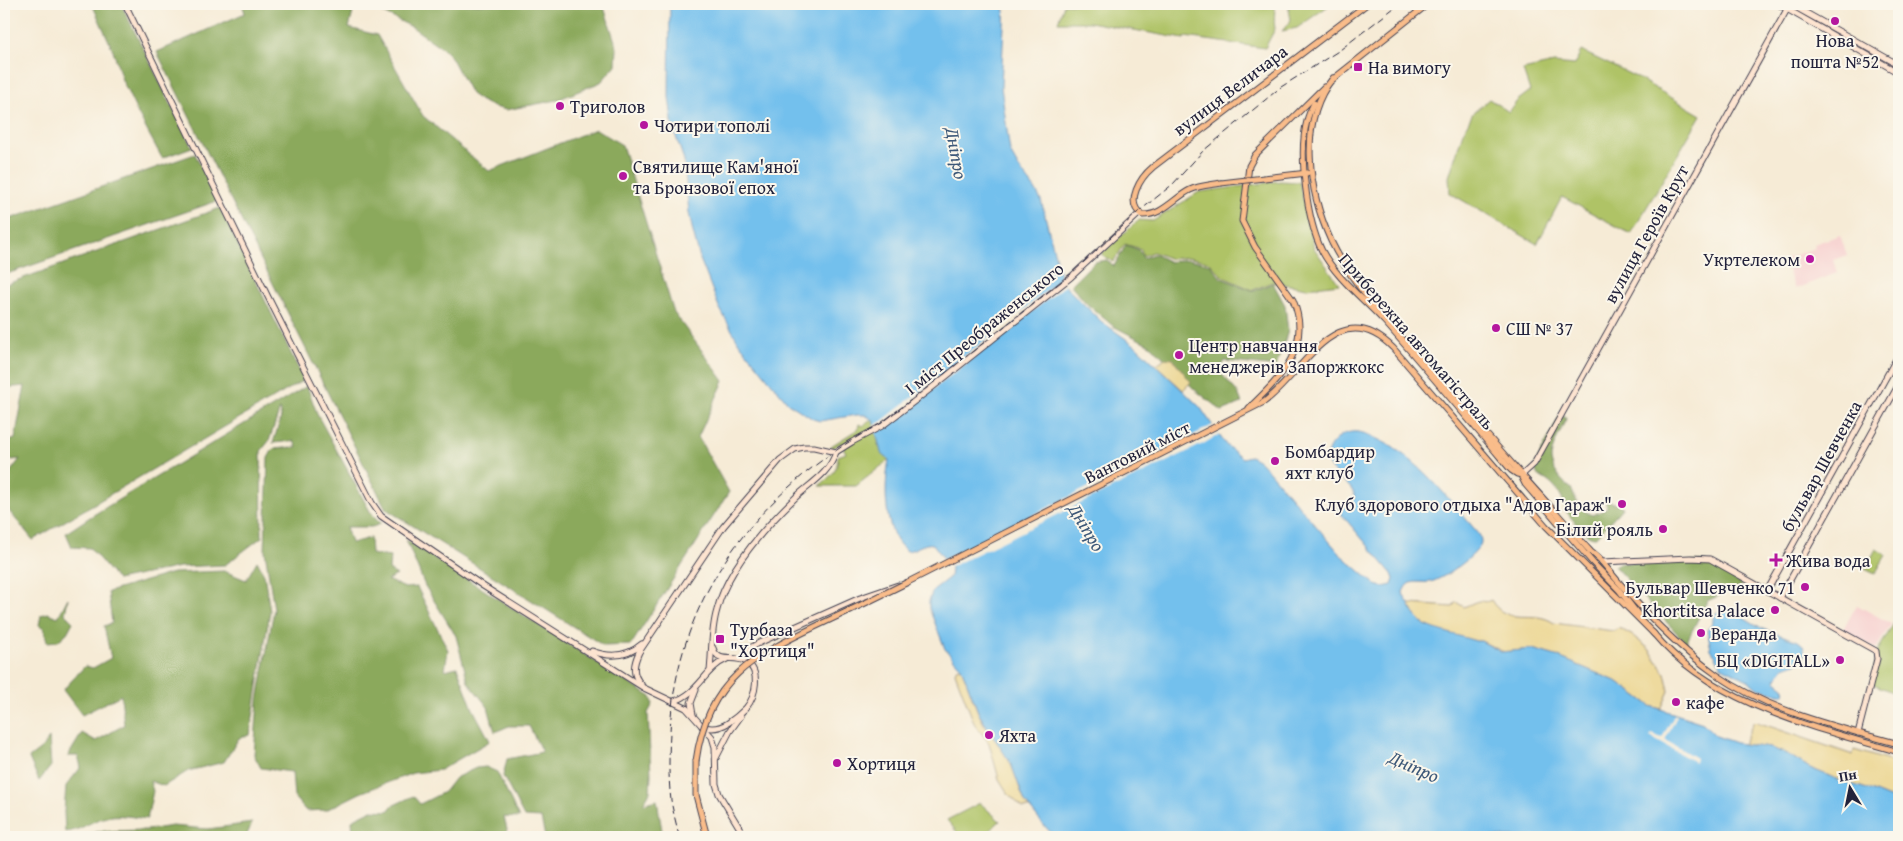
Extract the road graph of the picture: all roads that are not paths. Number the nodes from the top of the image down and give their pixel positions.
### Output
1 (125, 4) edge
2 (1367, 4) edge
3 (1428, 4) edge
4 (1778, 4) edge
5 (1789, 5) edge
6 (1899, 65) edge
7 (1899, 73) edge
8 (1333, 78) junction
9 (1324, 92) junction
10 (1304, 173) junction
11 (1312, 175) junction
12 (1138, 214) junction
13 (1899, 354) edge
14 (1899, 384) edge
15 (1243, 414) junction
16 (835, 452) junction
17 (1522, 475) junction
18 (1602, 562) junction
19 (1593, 563) junction
20 (908, 582) junction
21 (1767, 591) junction
22 (1780, 598) junction
23 (1654, 634) junction
24 (644, 642) junction
25 (712, 645) junction
26 (580, 646) junction
27 (1693, 657) junction
28 (730, 658) junction
29 (745, 661) junction
30 (1688, 666) junction
31 (1704, 666) junction
32 (710, 671) junction
33 (1699, 674) junction
34 (698, 685) junction
35 (644, 688) junction
36 (1749, 692) junction
37 (1761, 698) junction
38 (1746, 700) junction
39 (674, 701) junction
40 (1756, 705) junction
41 (747, 707) junction
42 (693, 716) junction
43 (700, 724) junction
44 (1858, 732) junction
45 (1856, 740) junction
46 (1899, 744) edge
47 (1899, 752) edge
48 (715, 759) junction
49 (707, 837) edge
50 (745, 837) edge

1 - 26 main road
2 - 12 main road, вулиця Величара
3 - 8 main road
4 - 5 main road
5 - 6 main road
5 - 7 main road
5 - 17 main road, вулиця Героїв Крут
8 - 9 main road
8 - 15 main road
9 - 10 main road, Прибережна автомагістраль
9 - 11 main road, Прибережна автомагістраль
10 - 11 main road
10 - 12 main road, bridge
10 - 17 main road, Прибережна автомагістраль
11 - 17 main road, Прибережна автомагістраль
12 - 16 main road, I міст Преображенського
13 - 21 main road, бульвар Шевченка
14 - 22 main road, бульвар Шевченка
15 - 20 main road, Вантовий міст
15 - 23 main road
16 - 24 main road
16 - 25 main road
17 - 18 main road, Прибережна автомагістраль
17 - 19 main road, Прибережна автомагістраль
18 - 19 main road
18 - 21 main road
18 - 27 main road, Прибережна автомагістраль
19 - 23 main road, Прибережна автомагістраль
20 - 29 main road, bridge
20 - 49 main road, Вантовий міст, bridge
21 - 22 main road
22 - 44 main road
23 - 30 main road, Прибережна автомагістраль
24 - 26 main road
24 - 35 main road
25 - 28 main road
25 - 32 main road
26 - 35 main road
27 - 30 main road
27 - 31 main road, Прибережна автомагістраль
28 - 29 main road
28 - 32 main road
29 - 41 main road
30 - 33 main road, Прибережна автомагістраль
31 - 33 main road
31 - 36 main road, Прибережна автомагістраль
32 - 34 main road
33 - 38 main road, Прибережна автомагістраль
34 - 39 main road
34 - 42 main road
35 - 39 main road
36 - 37 main road, Прибережна автомагістраль
36 - 38 main road
37 - 40 main road
37 - 44 main road, Прибережна автомагістраль
38 - 40 main road, Прибережна автомагістраль
39 - 42 main road
40 - 45 main road, Прибережна автомагістраль
41 - 43 main road
41 - 48 main road
42 - 43 main road
43 - 48 main road
44 - 45 main road
44 - 46 main road, Прибережна автомагістраль
45 - 47 main road, Прибережна автомагістраль
48 - 50 main road

